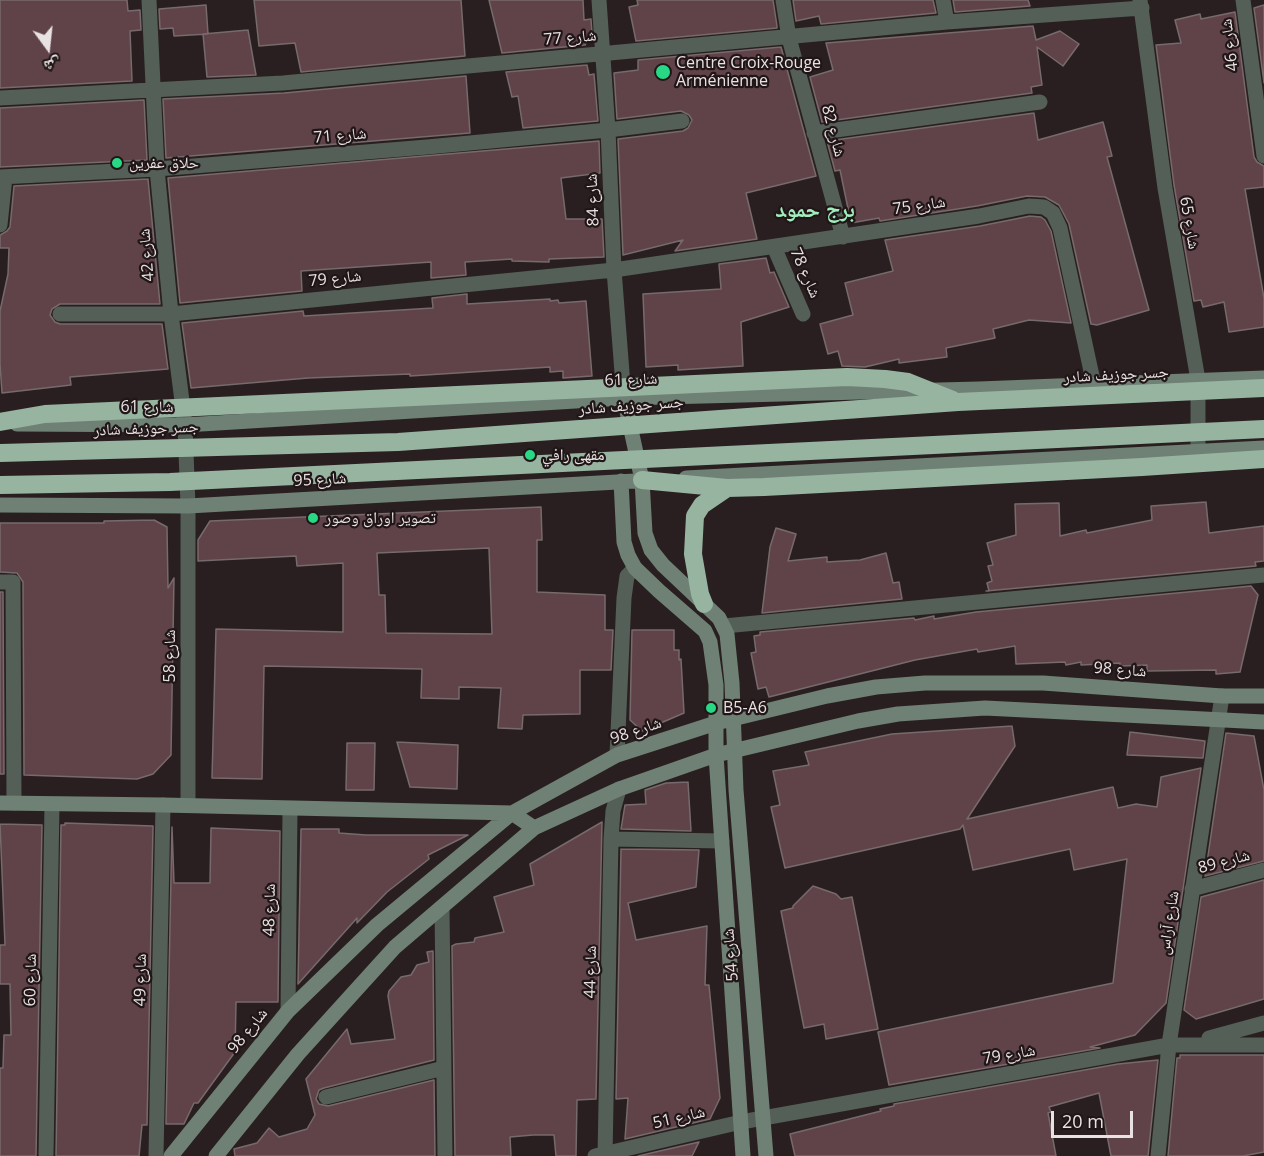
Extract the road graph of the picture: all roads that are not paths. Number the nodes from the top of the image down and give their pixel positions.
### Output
1 (149, 0) edge
2 (599, 0) edge
3 (783, 0) edge
4 (943, 0) edge
5 (1243, 0) edge
6 (1141, 4) edge
7 (947, 22) junction
8 (789, 38) junction
9 (604, 53) junction
10 (152, 89) junction
11 (0, 98) edge
12 (1040, 102) dead end
13 (682, 121) dead end
14 (608, 130) junction
15 (814, 134) junction
16 (1264, 156) edge
17 (157, 169) junction
18 (2, 177) edge
19 (0, 225) edge
20 (843, 237) junction
21 (774, 247) junction
22 (614, 270) junction
23 (60, 314) dead end
24 (171, 314) junction
25 (803, 314) dead end
26 (1264, 378) edge
27 (1198, 380) junction
28 (1094, 385) junction
29 (1264, 388) edge
30 (624, 398) junction
31 (958, 402) junction
32 (0, 423) edge
33 (185, 425) junction
34 (1264, 429) edge
35 (1264, 448) edge
36 (1198, 451) junction
37 (0, 453) edge
38 (1264, 459) edge
39 (642, 480) junction
40 (621, 481) junction
41 (0, 485) edge
42 (727, 488) junction
43 (0, 505) edge
44 (188, 506) junction
45 (635, 568) junction
46 (1264, 575) edge
47 (0, 582) edge
48 (704, 603) junction
49 (724, 626) junction
50 (1222, 696) junction
51 (1264, 696) edge
52 (733, 718) junction
53 (1219, 722) junction
54 (1264, 722) edge
55 (716, 723) junction
56 (734, 751) junction
57 (617, 755) junction
58 (717, 755) junction
59 (619, 789) junction
60 (7, 803) edge
61 (163, 804) junction
62 (52, 805) junction
63 (188, 805) junction
64 (290, 809) junction
65 (512, 813) junction
66 (534, 828) junction
67 (611, 839) junction
68 (722, 840) junction
69 (1264, 870) edge
70 (1192, 889) junction
71 (442, 907) junction
72 (288, 1011) junction
73 (1264, 1023) edge
74 (1189, 1044) junction
75 (1169, 1045) junction
76 (1264, 1045) edge
77 (444, 1068) junction
78 (327, 1097) dead end
79 (762, 1119) junction
80 (741, 1122) junction
81 (602, 1155) edge
82 (46, 1156) edge
83 (156, 1156) edge
84 (171, 1156) edge
85 (216, 1156) edge
86 (445, 1156) edge
87 (743, 1156) edge
88 (766, 1156) edge
89 (1158, 1156) edge

1 - 10 street, شارع 42
2 - 9 street, شارع 84
3 - 8 street, شارع 82
4 - 7 street
5 - 16 street, شارع 46
6 - 7 street, شارع 77
6 - 27 street, شارع 65
7 - 8 street, شارع 77
8 - 9 street, شارع 77
8 - 15 street, شارع 82
9 - 10 street, شارع 77
9 - 14 street, شارع 84
10 - 11 street, شارع 77
10 - 17 street, شارع 42
12 - 15 street
13 - 14 street, شارع 71
14 - 17 street, شارع 71
14 - 22 street, شارع 84
15 - 20 street, شارع 82
17 - 18 street, شارع 71
17 - 24 street, شارع 42
18 - 19 street
20 - 21 street, شارع 75
20 - 28 street, شارع 75
21 - 22 street, شارع 75
21 - 25 street, شارع 78
22 - 24 street, شارع 79
22 - 30 street, شارع 84
23 - 24 street, شارع 79
24 - 33 street, شارع 42
26 - 27 street, شارع 61
27 - 28 street, شارع 61
27 - 36 street, شارع 65
28 - 30 street, شارع 61
29 - 31 highway, جسر جوزيف شادر
30 - 33 street, شارع 61
30 - 39 street
31 - 32 highway
31 - 37 highway, جسر جوزيف شادر
32 - 33 street, شارع 61
33 - 44 street, شارع 42
34 - 41 highway
35 - 36 street, شارع 95
36 - 39 street, شارع 95
38 - 42 highway
39 - 40 street, شارع 95
39 - 42 highway
39 - 48 street
40 - 44 street, شارع 95
40 - 45 street
42 - 48 highway
43 - 44 street, شارع 95
44 - 63 street, شارع 58
45 - 55 street, شارع 54
45 - 57 street
46 - 49 street
47 - 60 street
48 - 49 street
49 - 52 street, شارع 54
50 - 51 street, شارع 98
50 - 52 street, شارع 98
50 - 53 street, شارع آراس
52 - 55 street, شارع 98
52 - 56 street, شارع 54
53 - 54 street
53 - 56 street
53 - 70 street, شارع آراس
55 - 57 street, شارع 98
55 - 58 street, شارع 54
56 - 58 street
56 - 79 street, شارع 54
57 - 65 street, شارع 98
58 - 59 street
58 - 68 street, شارع 54
59 - 66 street
59 - 67 street, شارع 44
60 - 62 street
61 - 62 street
61 - 63 street
61 - 83 street, شارع 49
62 - 82 street, شارع 60
63 - 64 street
64 - 65 street
64 - 72 street, شارع 48
65 - 66 street
65 - 72 street, شارع 98
66 - 71 street
67 - 68 street
67 - 81 street, شارع 44
68 - 80 street, شارع 54
69 - 70 street, شارع 89
70 - 75 street, شارع آراس
71 - 77 street
71 - 85 street
72 - 84 street, شارع 98
73 - 74 street
74 - 75 street, شارع 79
74 - 76 street, شارع 79
75 - 79 street, شارع 79
75 - 89 street, شارع آراس
77 - 78 street
77 - 86 street
79 - 80 street, شارع 51
79 - 88 street, شارع 54
80 - 81 street, شارع 51
80 - 87 street, شارع 54

